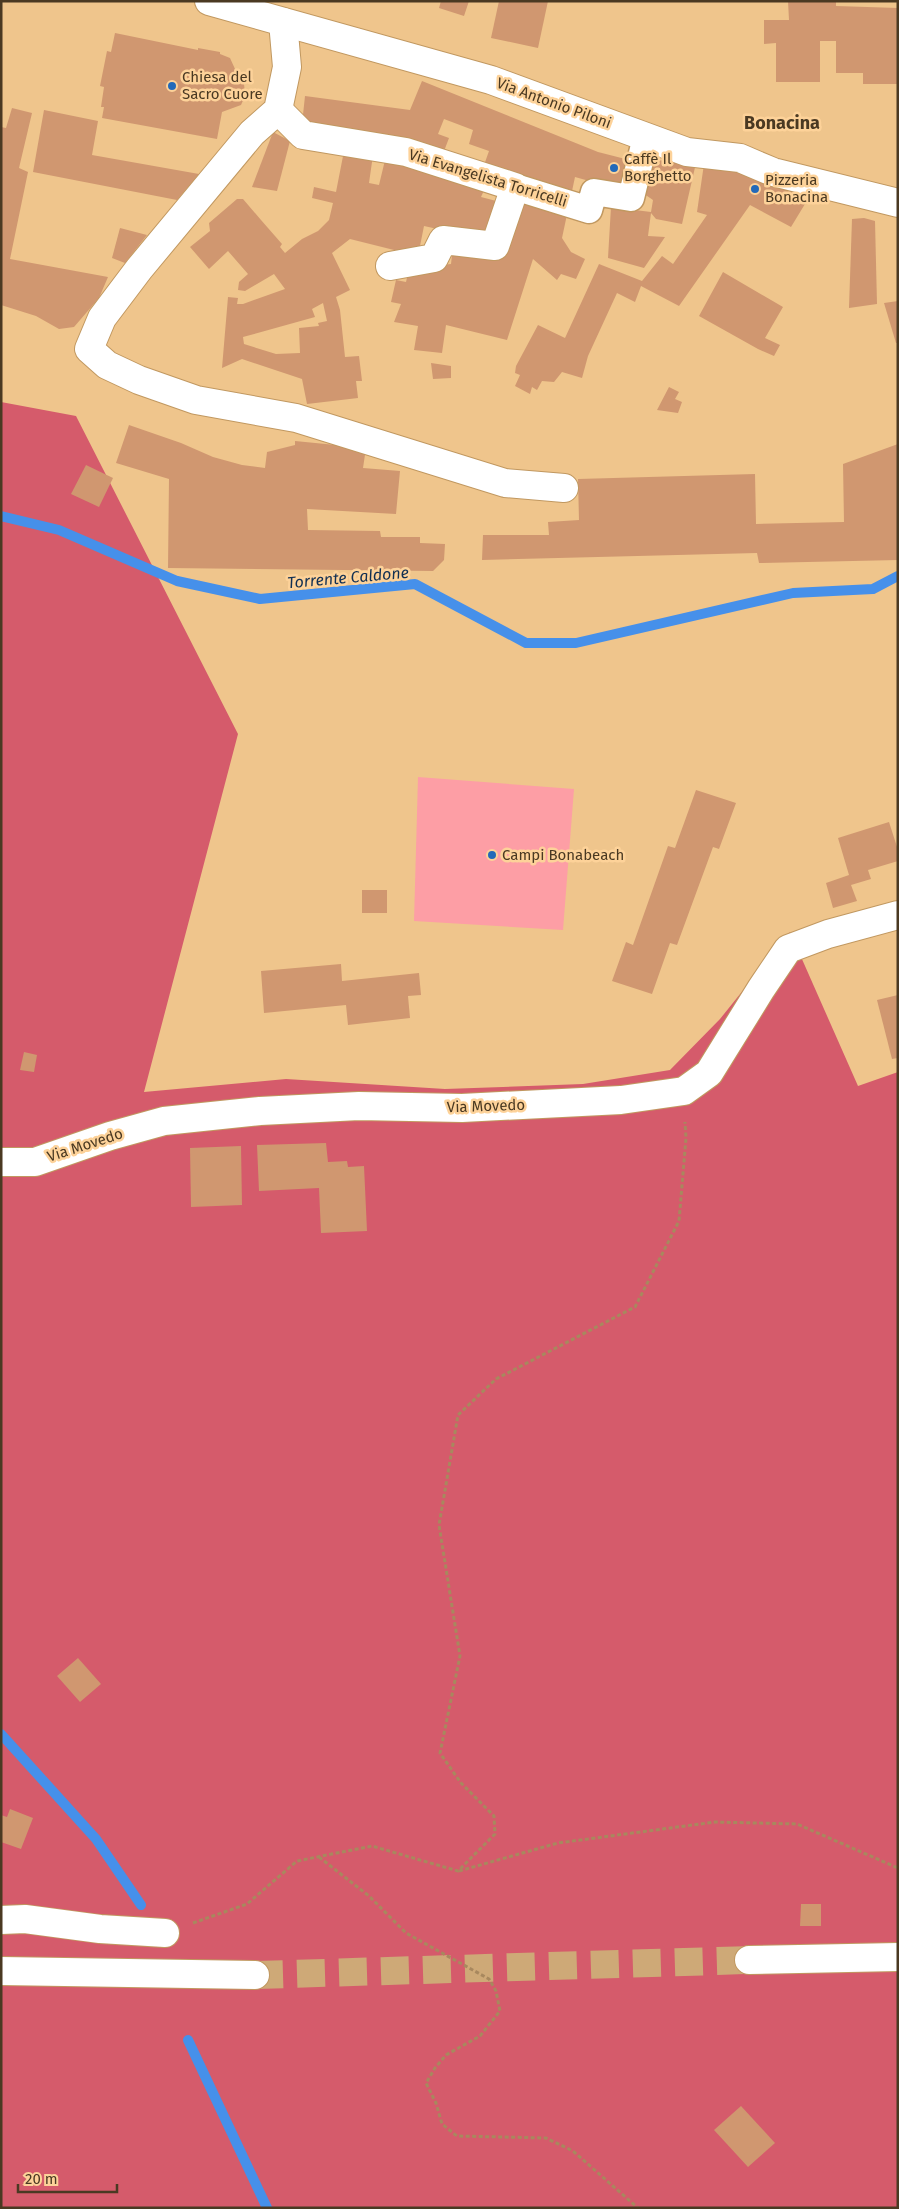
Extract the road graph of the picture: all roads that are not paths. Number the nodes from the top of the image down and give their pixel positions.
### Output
1 (209, 1) edge
2 (283, 22) junction
3 (278, 110) junction
4 (646, 137) junction
5 (515, 187) junction
6 (898, 203) edge
7 (390, 266) dead end
8 (564, 488) dead end
9 (898, 915) edge
10 (1, 1162) edge
11 (1, 1920) edge
12 (165, 1933) road end
13 (898, 1957) edge
14 (748, 1960) tunnel mouth
15 (1, 1971) edge
16 (255, 1974) tunnel mouth

1 - 2 main road, Via Antonio Piloni
2 - 3 main road
2 - 4 main road, Via Antonio Piloni
3 - 5 main road, Via Evangelista Torricelli
3 - 8 main road
4 - 5 street, Via Evangelista Torricelli
4 - 6 main road, Via Antonio Piloni
5 - 7 main road
9 - 10 main road, Via Movedo
11 - 12 main road
13 - 14 main road
15 - 16 main road

